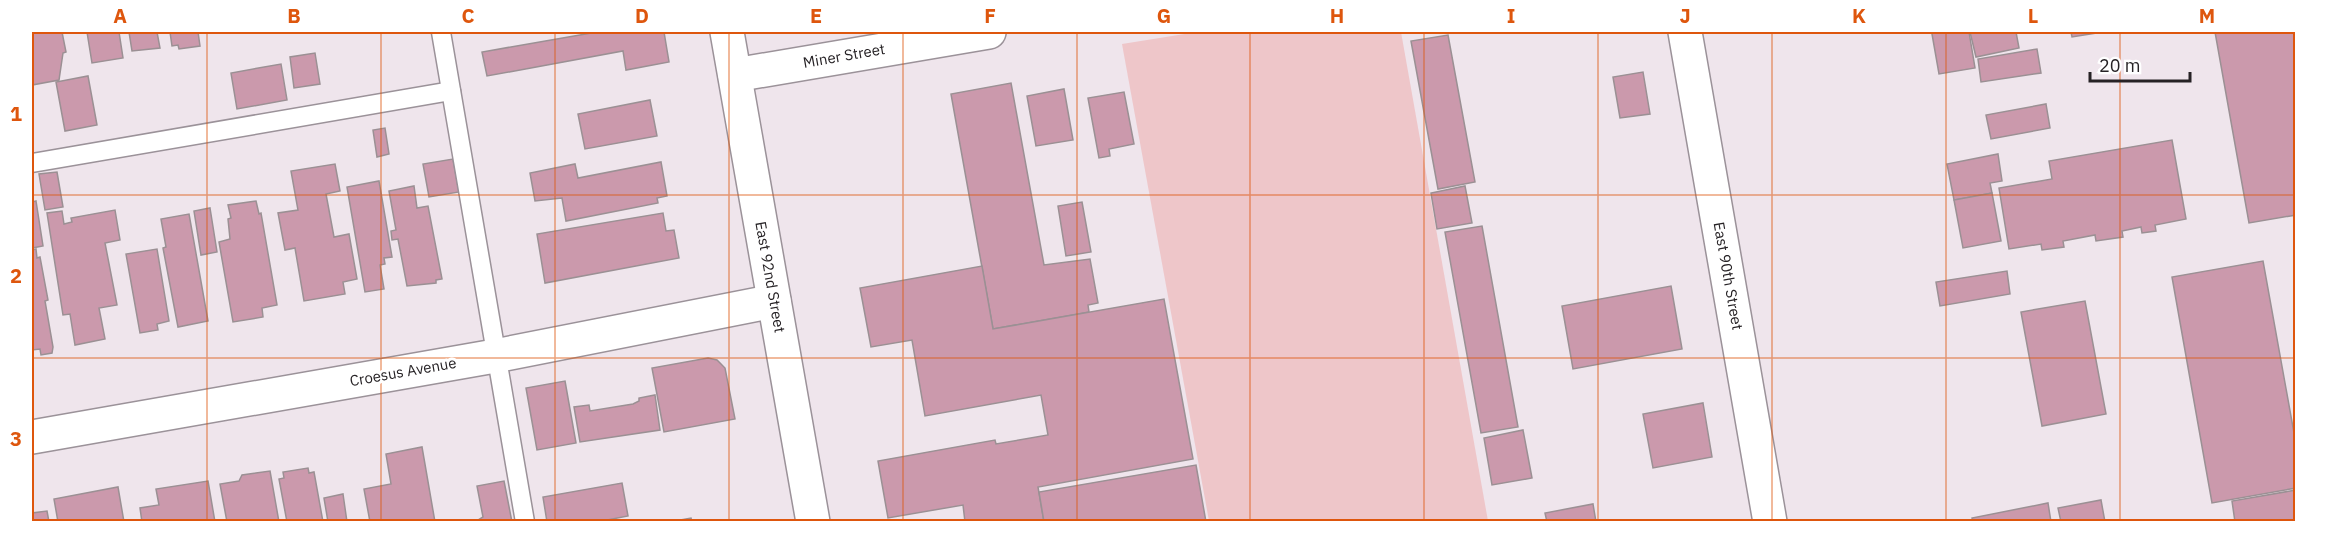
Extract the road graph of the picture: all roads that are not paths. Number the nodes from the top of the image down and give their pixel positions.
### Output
1 (441, 32) edge
2 (727, 32) edge
3 (989, 32) edge
4 (1685, 32) edge
5 (735, 75) junction
6 (451, 91) junction
7 (32, 163) edge
8 (774, 301) junction
9 (495, 356) junction
10 (32, 437) edge
11 (525, 522) edge
12 (813, 522) edge
13 (1770, 522) edge

1 - 6 lane
2 - 5 street, East 92nd Street
3 - 5 street, Miner Street
4 - 13 street, East 90th Street
5 - 8 street, East 92nd Street
6 - 7 lane
6 - 9 lane
8 - 9 street, Croesus Avenue
8 - 12 street, East 92nd Street
9 - 10 street, Croesus Avenue
9 - 11 lane

